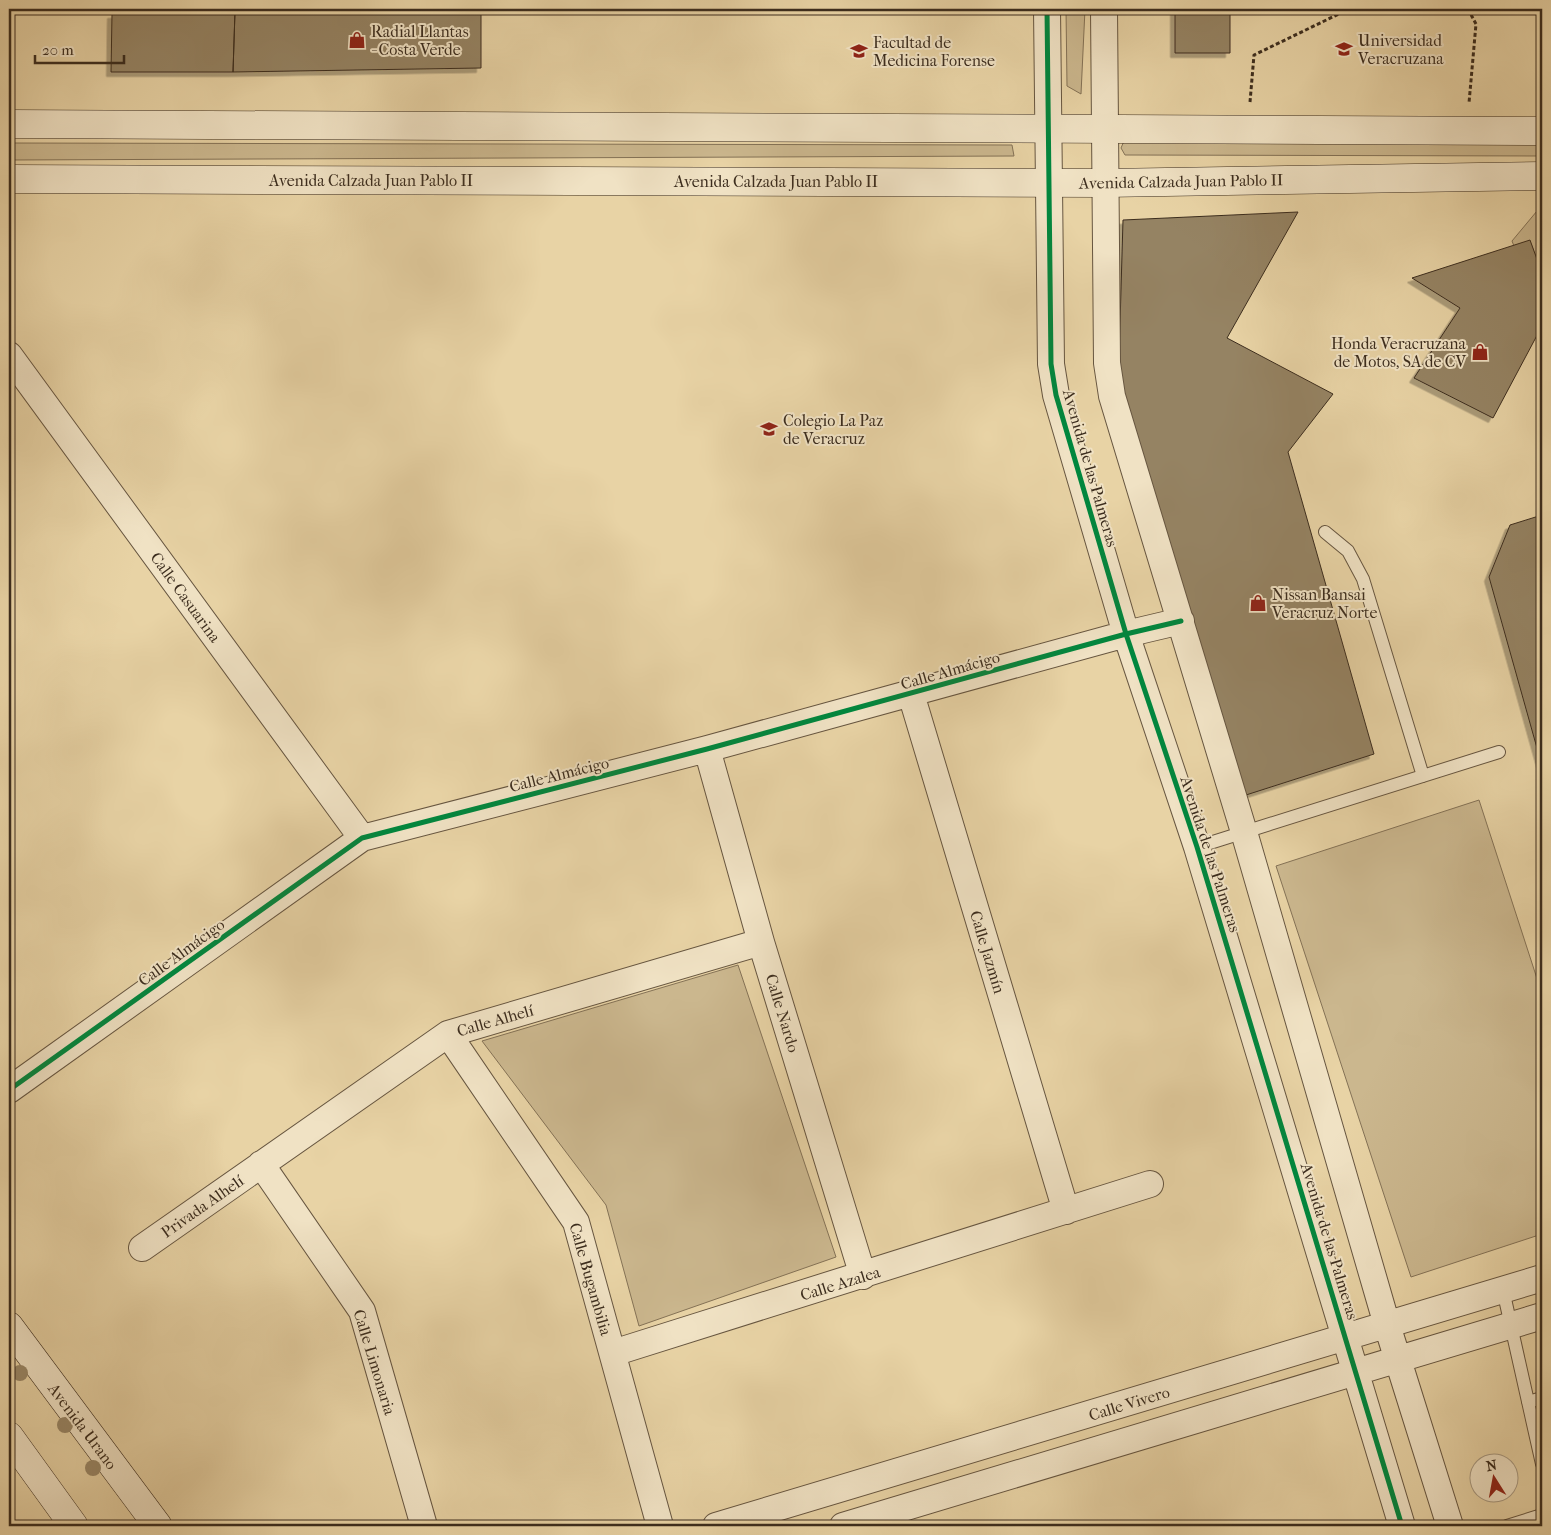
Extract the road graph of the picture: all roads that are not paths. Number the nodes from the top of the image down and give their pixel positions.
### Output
1 (1047, 9) edge
2 (1104, 9) edge
3 (9, 124) edge
4 (1050, 128) junction
5 (1104, 129) junction
6 (1542, 131) edge
7 (1542, 176) edge
8 (9, 178) edge
9 (1050, 182) junction
10 (1105, 183) junction
11 (9, 355) edge
12 (1326, 532) dead end
13 (1181, 621) junction
14 (1126, 634) junction
15 (911, 694) junction
16 (707, 749) junction
17 (1498, 752) dead end
18 (1423, 776) junction
19 (1244, 832) junction
20 (362, 838) junction
21 (1197, 846) junction
22 (761, 942) junction
23 (448, 1034) junction
24 (9, 1090) edge
25 (262, 1164) junction
26 (1150, 1184) dead end
27 (1066, 1211) junction
28 (142, 1248) dead end
29 (862, 1276) junction
30 (1542, 1278) edge
31 (1503, 1290) junction
32 (1542, 1316) edge
33 (1387, 1325) junction
34 (1512, 1325) junction
35 (9, 1326) edge
36 (1346, 1337) junction
37 (613, 1353) junction
38 (1399, 1360) junction
39 (1355, 1373) junction
40 (1542, 1398) edge
41 (1528, 1402) junction
42 (9, 1436) edge
43 (1002, 1441) junction
44 (1542, 1464) edge
45 (1012, 1476) junction
46 (867, 1481) junction
47 (1542, 1515) edge
48 (878, 1516) junction
49 (74, 1526) edge
50 (158, 1526) edge
51 (424, 1526) edge
52 (660, 1526) edge
53 (716, 1526) edge
54 (843, 1526) edge
55 (1402, 1526) edge
56 (1450, 1526) edge
57 (1507, 1526) edge

1 - 4 street, Avenida de las Palmeras
2 - 5 street, Avenida de las Palmeras
3 - 4 main road
4 - 5 main road
4 - 9 street, Avenida de las Palmeras
5 - 6 main road
5 - 10 street, Avenida de las Palmeras
7 - 10 main road, Avenida Calzada Juan Pablo II
8 - 9 main road, Avenida Calzada Juan Pablo II
9 - 10 main road, Avenida Calzada Juan Pablo II
9 - 14 street, Avenida de las Palmeras
10 - 13 street, Avenida de las Palmeras
11 - 20 street, Calle Casuarina
12 - 18 lane
13 - 14 street, Calle Almácigo
13 - 19 street, Avenida de las Palmeras
14 - 15 street, Calle Almácigo
14 - 21 street, Avenida de las Palmeras
15 - 16 street, Calle Almácigo
15 - 27 street, Calle Jazmín
16 - 20 street, Calle Almácigo
16 - 22 street, Calle Nardo
17 - 18 lane
18 - 19 lane
19 - 21 lane
19 - 33 street, Avenida de las Palmeras
20 - 24 street, Calle Almácigo
21 - 36 street, Avenida de las Palmeras
22 - 23 street, Calle Alhelí
22 - 29 street, Calle Nardo
23 - 25 street, Calle Alhelí
23 - 37 street, Calle Bugambilia
25 - 28 street, Privada Alhelí
25 - 51 street, Calle Limonaria
26 - 27 street, Calle Azalea
27 - 29 street, Calle Azalea
29 - 37 street, Calle Azalea
30 - 31 street, Calle Vivero
31 - 33 street, Calle Vivero
31 - 34 lane
32 - 34 street
33 - 36 street, Calle Vivero
33 - 38 street, Avenida de las Palmeras
34 - 38 street
34 - 41 lane
35 - 50 main road, Avenida Urano
36 - 39 street, Avenida de las Palmeras
36 - 43 street, Calle Vivero
37 - 52 street, Calle Bugambilia
38 - 39 street
38 - 56 street, Avenida de las Palmeras
39 - 45 street
39 - 55 street, Avenida de las Palmeras
40 - 41 lane
41 - 44 lane
42 - 49 main road
43 - 45 street
43 - 46 street, Calle Vivero
45 - 48 street
46 - 48 street
46 - 53 street, Calle Vivero
47 - 57 lane
48 - 54 street

